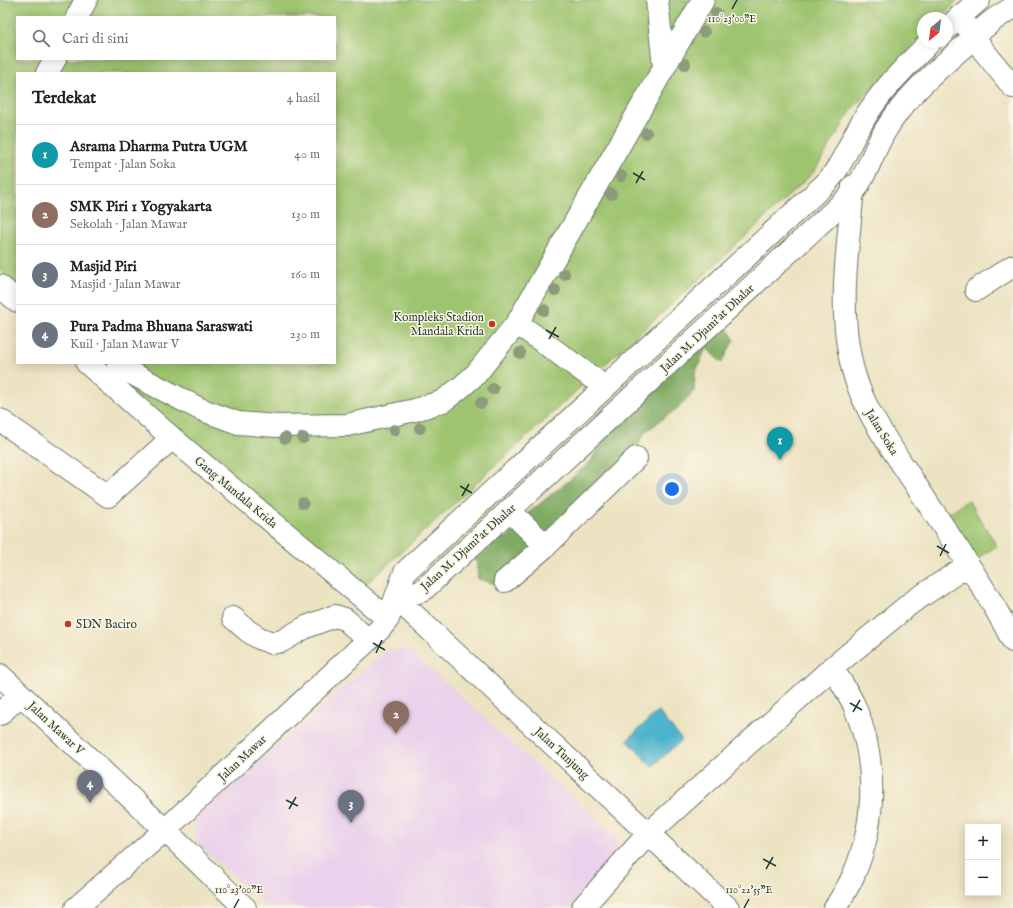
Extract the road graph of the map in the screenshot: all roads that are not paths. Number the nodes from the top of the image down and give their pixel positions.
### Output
1 (86, 0) edge
2 (657, 0) edge
3 (703, 0) edge
4 (979, 0) edge
5 (1013, 8) edge
6 (78, 16) edge
7 (954, 22) edge
8 (974, 36) junction
9 (924, 48) edge
10 (54, 60) edge
11 (664, 67) junction
12 (48, 72) edge
13 (1013, 87) edge
14 (857, 131) junction
15 (853, 193) junction
16 (1013, 266) edge
17 (0, 286) edge
18 (976, 290) dead end
19 (705, 295) junction
20 (16, 300) edge
21 (720, 316) junction
22 (517, 324) junction
23 (88, 364) edge
24 (119, 364) edge
25 (623, 371) junction
26 (604, 388) junction
27 (639, 391) junction
28 (0, 420) edge
29 (172, 438) junction
30 (533, 454) junction
31 (636, 458) dead end
32 (550, 472) junction
33 (509, 510) junction
34 (546, 546) junction
35 (968, 565) junction
36 (506, 581) dead end
37 (396, 598) junction
38 (233, 618) dead end
39 (388, 619) junction
40 (368, 640) junction
41 (1013, 641) edge
42 (832, 668) junction
43 (0, 675) edge
44 (20, 695) junction
45 (0, 714) edge
46 (165, 830) junction
47 (648, 834) junction
48 (76, 908) edge
49 (245, 908) edge
50 (582, 908) edge
51 (728, 908) edge
52 (835, 908) edge

1 - 6 street
2 - 11 street
3 - 11 street
4 - 7 street
5 - 8 street, Jalan M. Djami'at Dhalar
7 - 8 street
8 - 13 street
8 - 15 street, Jalan M. Djami'at Dhalar
9 - 14 street, Jalan M. Djami'at Dhalar
10 - 12 street
11 - 22 street
14 - 15 street, Jalan Soka
14 - 19 street, Jalan M. Djami'at Dhalar
15 - 21 street, Jalan M. Djami'at Dhalar
15 - 35 street, Jalan Soka
16 - 18 street
17 - 20 street
19 - 21 street
19 - 25 street, Jalan M. Djami'at Dhalar
21 - 27 street, Jalan M. Djami'at Dhalar
22 - 24 street
22 - 26 street
23 - 29 street, Gang Mandala Krida
25 - 26 street, Jalan M. Djami'at Dhalar
25 - 27 street
26 - 30 street, Jalan M. Djami'at Dhalar
27 - 32 street, Jalan M. Djami'at Dhalar
28 - 29 street
29 - 39 street, Gang Mandala Krida
30 - 32 street
30 - 37 street, Jalan M. Djami'at Dhalar
31 - 34 street
32 - 33 street, Jalan M. Djami'at Dhalar
33 - 34 street
33 - 37 street, Jalan M. Djami'at Dhalar
34 - 36 street
35 - 41 street, Jalan Soka
35 - 42 street
37 - 39 street, Jalan Mawar
37 - 47 street, Jalan Tunjung
38 - 40 street
39 - 40 street, Jalan Mawar
40 - 46 street, Jalan Mawar
42 - 47 street
42 - 52 street
43 - 44 street, Jalan Mawar V
44 - 45 street
44 - 46 street, Jalan Mawar V
46 - 48 street, Jalan Mawar
46 - 49 street, Jalan Mawar V
47 - 50 street
47 - 51 street, Jalan Tunjung

